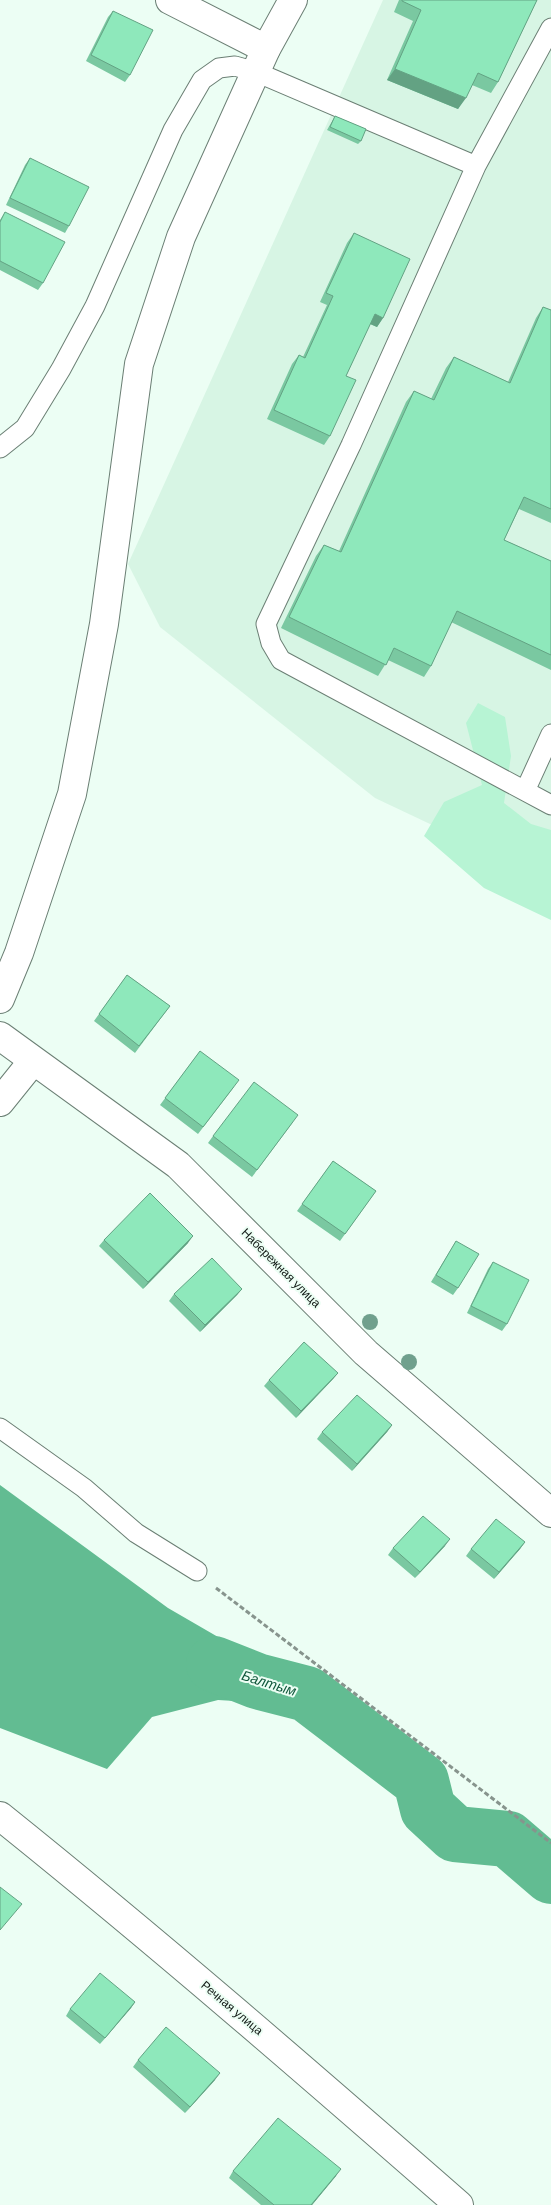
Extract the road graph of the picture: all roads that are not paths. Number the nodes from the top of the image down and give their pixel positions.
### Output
1 (170, 0) edge
2 (293, 0) edge
3 (551, 28) edge
4 (261, 60) junction
5 (476, 166) junction
6 (0, 448) edge
7 (551, 734) edge
8 (525, 791) junction
9 (551, 806) edge
10 (0, 998) edge
11 (0, 1036) edge
12 (33, 1061) junction
13 (0, 1102) edge
14 (0, 1428) edge
15 (551, 1513) edge
16 (197, 1572) road end
17 (0, 1816) edge
18 (459, 2205) edge

1 - 4 street
2 - 4 street
3 - 5 lane
4 - 5 lane
4 - 6 lane
4 - 10 street
5 - 8 lane
7 - 8 lane
8 - 9 lane
11 - 12 street, Набережная улица
12 - 13 street
12 - 15 street, Набережная улица
14 - 16 lane
17 - 18 street, Речная улица

